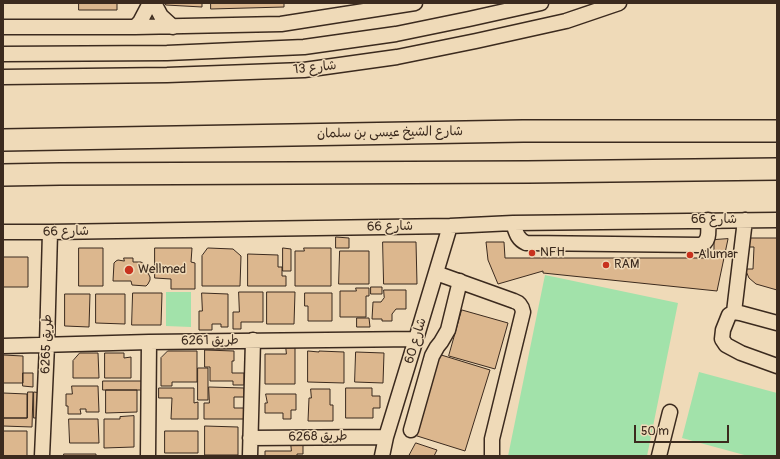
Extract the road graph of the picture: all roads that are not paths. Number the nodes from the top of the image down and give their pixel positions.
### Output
1 (150, 3) edge
2 (154, 3) edge
3 (415, 3) edge
4 (541, 3) edge
5 (619, 3) edge
6 (3, 27) edge
7 (135, 27) junction
8 (173, 27) junction
9 (3, 54) edge
10 (3, 77) edge
11 (777, 130) edge
12 (3, 140) edge
13 (777, 169) edge
14 (3, 175) edge
15 (708, 220) junction
16 (745, 220) junction
17 (777, 220) edge
18 (513, 223) junction
19 (450, 226) junction
20 (3, 232) edge
21 (50, 232) junction
22 (436, 273) junction
23 (460, 281) junction
24 (734, 312) junction
25 (777, 323) edge
26 (416, 339) junction
27 (253, 340) junction
28 (149, 342) junction
29 (47, 345) junction
30 (3, 346) edge
31 (777, 366) edge
32 (670, 412) dead end
33 (411, 430) dead end
34 (386, 436) junction
35 (250, 438) junction
36 (42, 456) edge
37 (148, 456) edge
38 (250, 456) edge
39 (382, 456) edge
40 (492, 456) edge
41 (659, 456) edge

1 - 7 street
2 - 8 street
3 - 8 street
4 - 9 street, شارع 13
5 - 10 street, شارع 13
6 - 7 street
7 - 8 street
11 - 12 highway, شارع الشيخ عيسى بن سلمان
13 - 14 highway
15 - 16 street, شارع 66
15 - 18 street, شارع 66
15 - 18 street
16 - 17 street, شارع 66
16 - 24 street
18 - 19 street, شارع 66
19 - 21 street, شارع 66
19 - 22 street, شارع 60
20 - 21 street, شارع 66
21 - 29 street, طريق 6265
22 - 23 street
22 - 26 street, شارع 60
23 - 33 street
23 - 40 street
24 - 25 street
24 - 31 street
26 - 27 street, طريق 6261
26 - 34 street, شارع 60
27 - 28 street, طريق 6261
27 - 35 street
28 - 29 street, طريق 6261
28 - 37 street
29 - 30 street, طريق 6261
29 - 36 street, طريق 6265
32 - 41 street
34 - 35 street, طريق 6268
34 - 39 street, شارع 60
35 - 38 street

